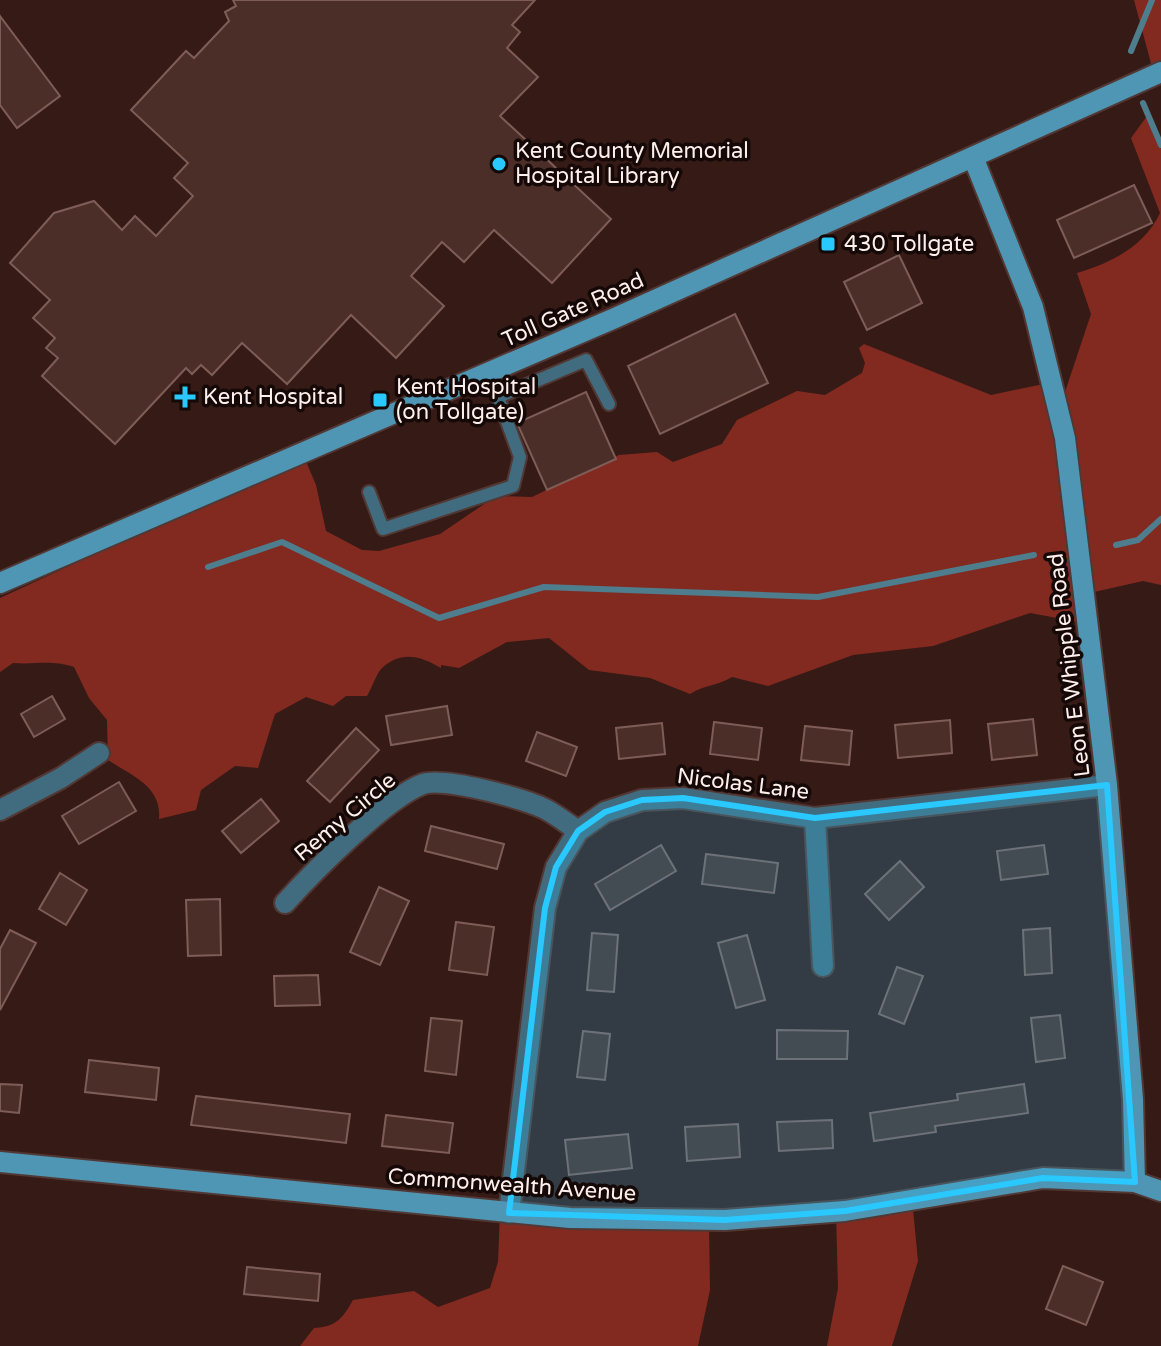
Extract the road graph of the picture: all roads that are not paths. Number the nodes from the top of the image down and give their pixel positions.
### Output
1 (1161, 72) edge
2 (973, 157) junction
3 (575, 336) junction
4 (586, 360) junction
5 (497, 369) junction
6 (506, 394) junction
7 (609, 404) dead end
8 (369, 492) dead end
9 (0, 583) edge
10 (99, 753) dead end
11 (1107, 785) junction
12 (0, 810) edge
13 (815, 818) junction
14 (578, 831) junction
15 (285, 903) dead end
16 (823, 966) dead end
17 (0, 1162) edge
18 (1135, 1182) junction
19 (1161, 1191) edge
20 (509, 1213) junction

1 - 2 street, Toll Gate Road
2 - 3 street, Toll Gate Road
2 - 11 street, Leon E Whipple Road
3 - 4 lane
3 - 5 street, Toll Gate Road
4 - 6 lane
4 - 7 lane
5 - 6 lane
5 - 9 street, Toll Gate Road
6 - 8 lane
10 - 12 street
11 - 13 street, Nicolas Lane
11 - 18 street, Leon E Whipple Road
13 - 14 street, Nicolas Lane
13 - 16 street
14 - 15 street, Remy Circle
14 - 20 street, Nicolas Lane
17 - 20 street, Commonwealth Avenue
18 - 19 street, Commonwealth Avenue
18 - 20 street, Commonwealth Avenue

